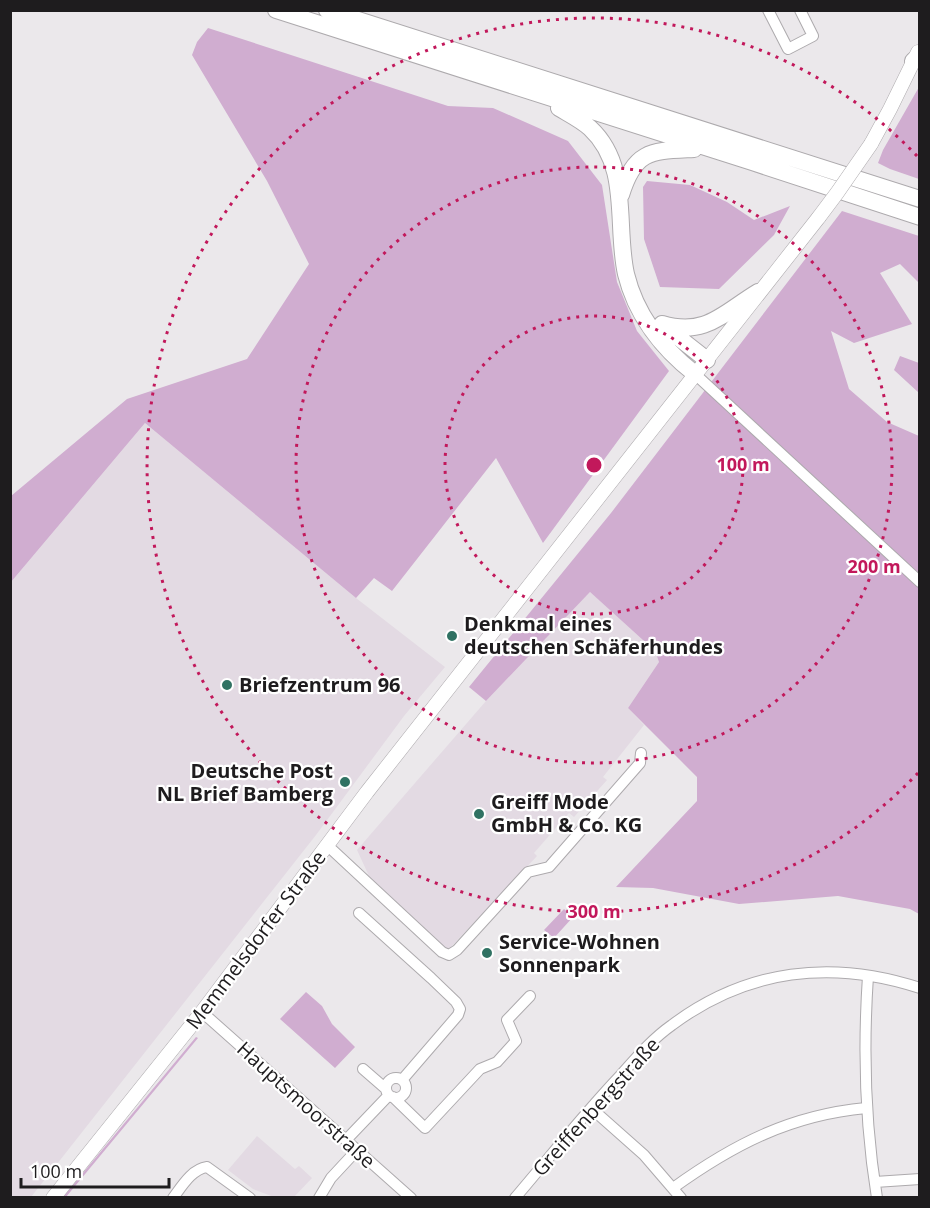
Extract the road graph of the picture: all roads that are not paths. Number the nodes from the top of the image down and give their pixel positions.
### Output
1 (276, 10) edge
2 (327, 10) edge
3 (768, 10) edge
4 (800, 10) edge
5 (918, 55) edge
6 (535, 94) junction
7 (708, 148) junction
8 (621, 195) junction
9 (920, 200) edge
10 (920, 218) edge
11 (758, 292) junction
12 (639, 309) junction
13 (662, 324) junction
14 (707, 360) junction
15 (695, 374) junction
16 (920, 582) edge
17 (641, 753) dead end
18 (328, 846) junction
19 (359, 913) dead end
20 (868, 976) junction
21 (920, 988) edge
22 (530, 996) dead end
23 (202, 1012) junction
24 (363, 1069) dead end
25 (402, 1080) junction
26 (389, 1094) junction
27 (591, 1108) junction
28 (866, 1108) junction
29 (346, 1140) junction
30 (357, 1150) junction
31 (920, 1179) edge
32 (875, 1182) junction
33 (673, 1188) junction
34 (53, 1197) edge
35 (173, 1197) edge
36 (250, 1197) edge
37 (319, 1197) edge
38 (411, 1197) edge
39 (515, 1197) edge
40 (681, 1197) edge
41 (877, 1197) edge

1 - 6 highway
2 - 9 highway
3 - 4 street
5 - 11 main road, Memmelsdorfer Straße, bridge
6 - 7 highway
6 - 8 highway
7 - 8 highway
7 - 10 highway
8 - 12 highway
11 - 13 highway
11 - 14 main road, Memmelsdorfer Straße
12 - 13 highway
12 - 15 highway
13 - 14 highway
14 - 15 main road, Memmelsdorfer Straße
15 - 16 street
15 - 18 main road, Memmelsdorfer Straße
17 - 18 street
18 - 23 main road, Memmelsdorfer Straße
19 - 25 street
20 - 21 street, Greiffenbergstraße
20 - 27 street, Greiffenbergstraße
20 - 28 street
22 - 26 street
23 - 29 street, Hauptsmoorstraße
23 - 34 main road, Memmelsdorfer Straße
24 - 26 street
25 - 26 street
25 - 26 street
26 - 29 street
27 - 33 street
27 - 39 street, Greiffenbergstraße
28 - 32 street
28 - 33 street
29 - 30 street, Hauptsmoorstraße
30 - 37 street
30 - 38 street, Hauptsmoorstraße
31 - 32 street
32 - 41 street
33 - 40 street
35 - 36 street

